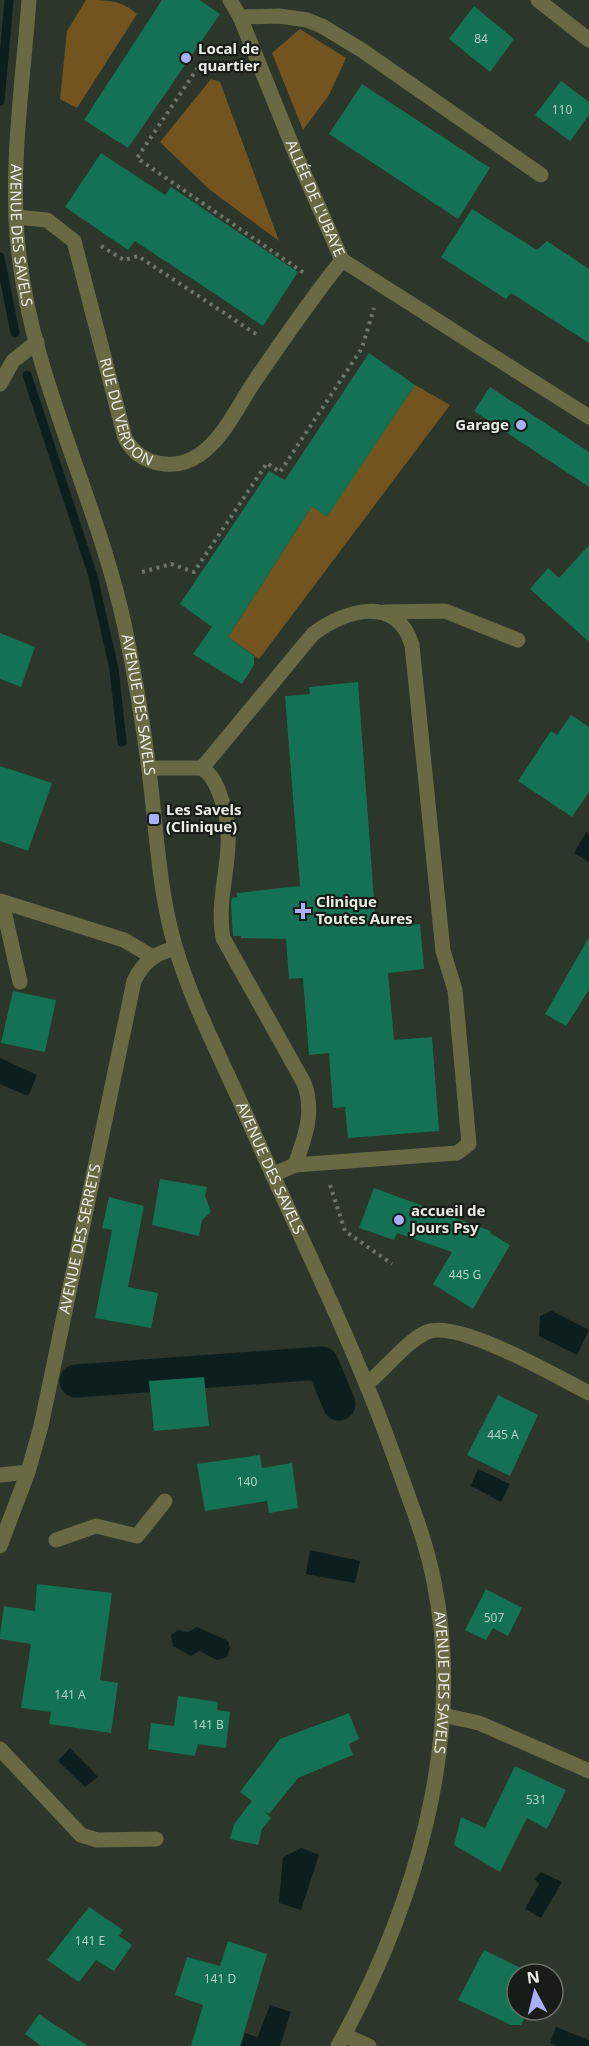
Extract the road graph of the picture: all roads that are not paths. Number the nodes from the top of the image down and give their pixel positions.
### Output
1 (29, 0) edge
2 (230, 0) edge
3 (538, 0) edge
4 (240, 17) junction
5 (589, 39) edge
6 (541, 175) dead end
7 (16, 217) junction
8 (342, 260) junction
9 (37, 342) junction
10 (0, 384) edge
11 (589, 417) edge
12 (379, 612) junction
13 (518, 640) dead end
14 (149, 768) junction
15 (202, 768) junction
16 (1, 902) edge
17 (175, 948) junction
18 (151, 957) junction
19 (20, 982) dead end
20 (295, 1165) junction
21 (272, 1175) junction
22 (368, 1383) junction
23 (589, 1393) edge
24 (28, 1472) junction
25 (0, 1475) edge
26 (165, 1501) dead end
27 (5, 1514) edge
28 (56, 1540) dead end
29 (0, 1546) edge
30 (443, 1715) junction
31 (0, 1749) edge
32 (589, 1771) edge
33 (156, 1839) dead end
34 (340, 2041) edge
35 (369, 2046) edge

1 - 7 street, AVENUE DES SAVELS
2 - 4 street, ALLÉE DE L'UBAYE
3 - 5 street
4 - 6 street
4 - 8 street, ALLÉE DE L'UBAYE
7 - 8 street, RUE DU VERDON
7 - 9 street, AVENUE DES SAVELS
8 - 11 street, ALLÉE DE L'UBAYE
9 - 10 street
9 - 14 street, AVENUE DES SAVELS
12 - 13 street
12 - 15 street
12 - 20 street
14 - 15 street
14 - 17 street, AVENUE DES SAVELS
15 - 20 street
16 - 18 street
16 - 19 street
17 - 18 street
17 - 21 street, AVENUE DES SAVELS
18 - 24 street, AVENUE DES SERRETS
20 - 21 street
21 - 22 street, AVENUE DES SAVELS
22 - 23 street
22 - 30 street, AVENUE DES SAVELS
24 - 25 street
24 - 27 street, AVENUE DES SERRETS
26 - 28 street
27 - 29 street, AVENUE DES SERRETS
30 - 32 street
30 - 34 street, AVENUE DES SAVELS
31 - 33 street
34 - 35 street

